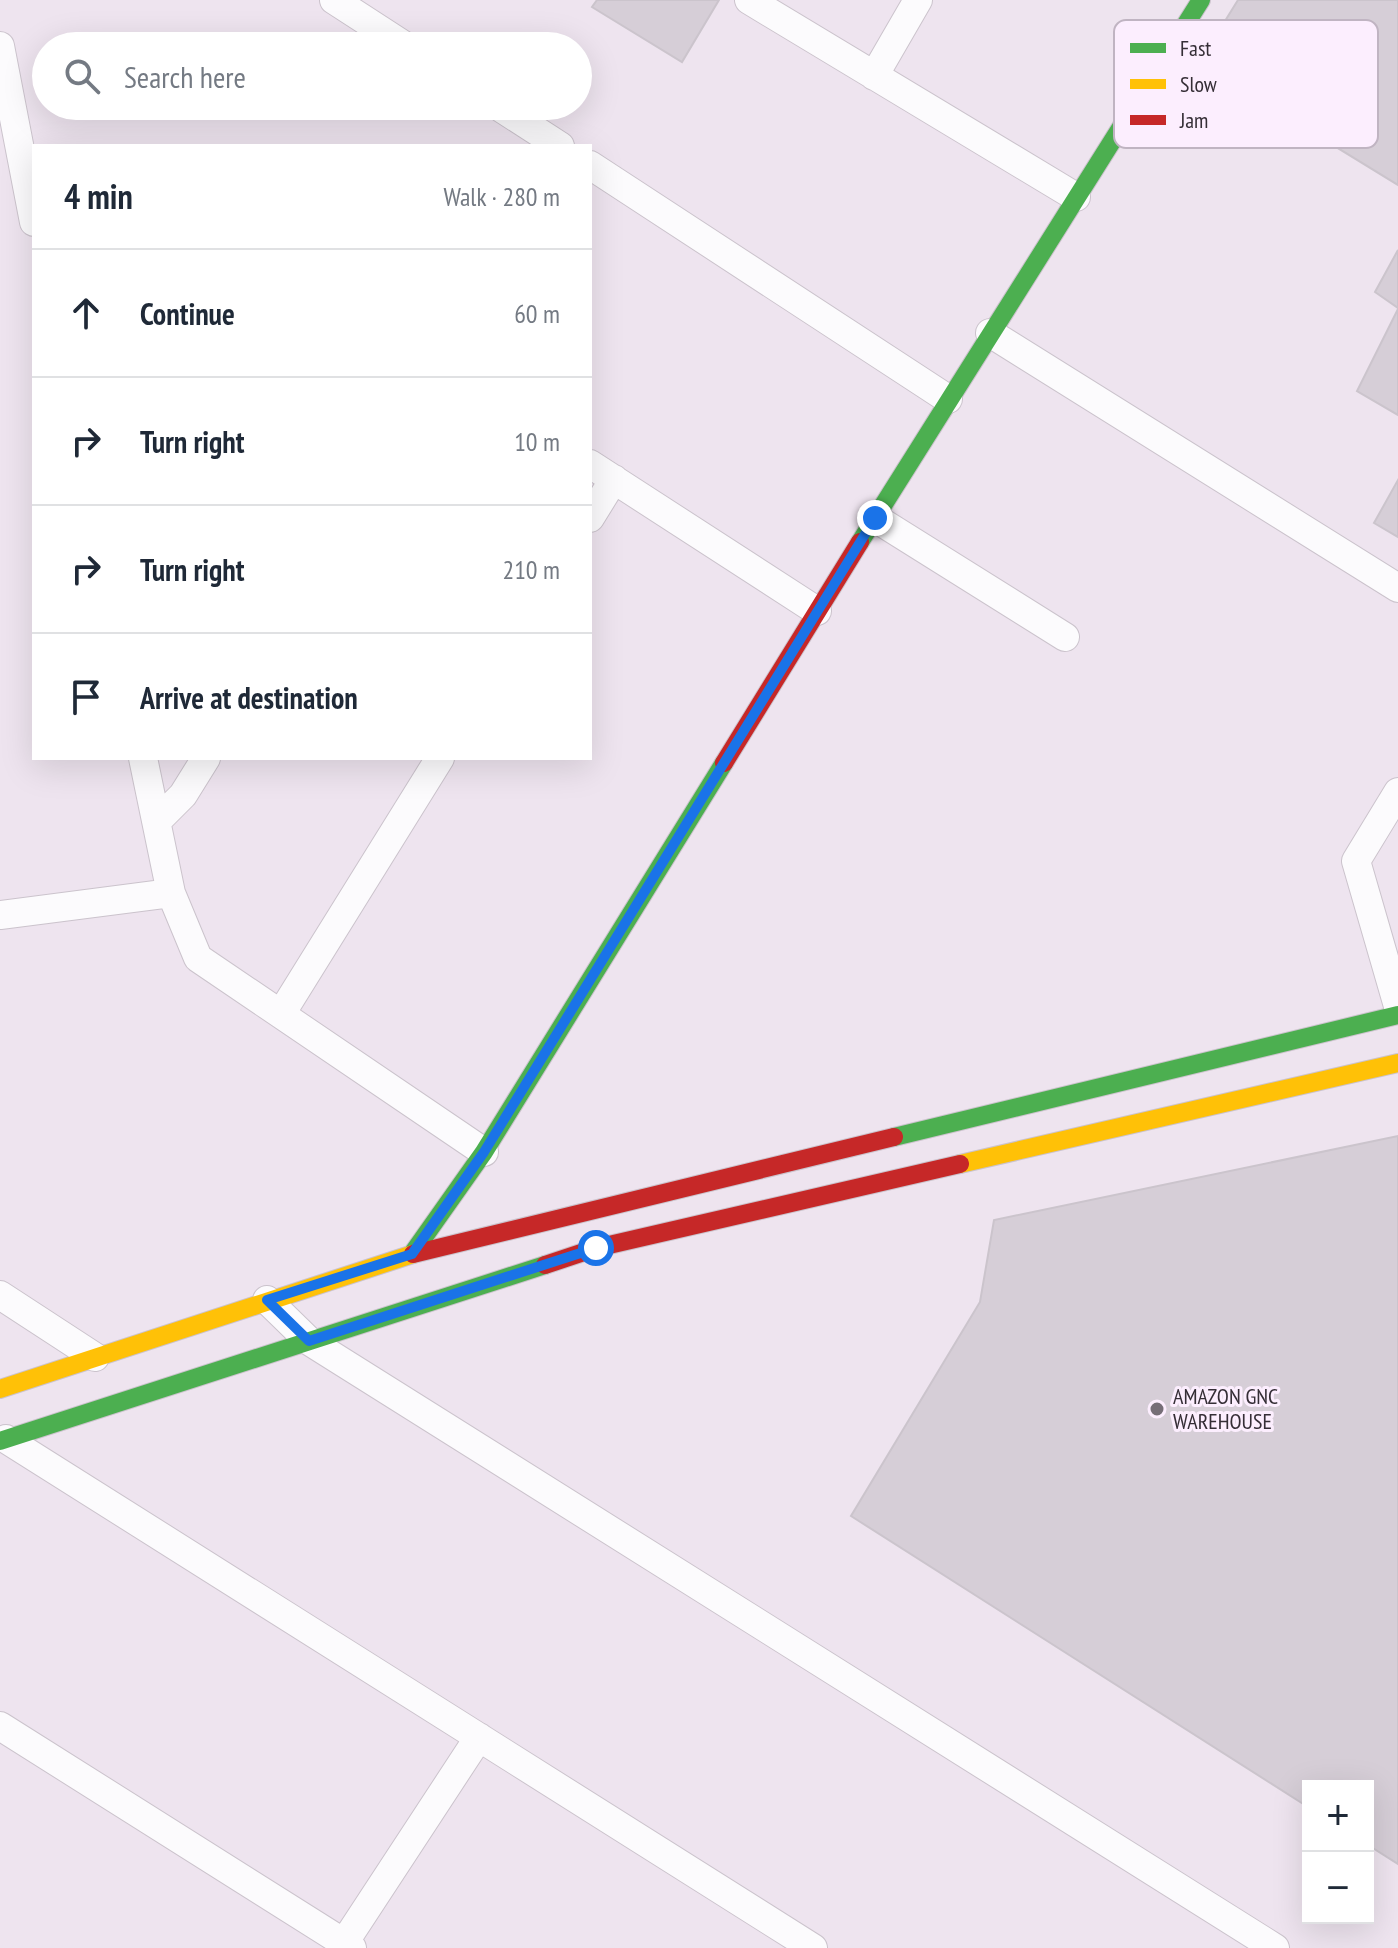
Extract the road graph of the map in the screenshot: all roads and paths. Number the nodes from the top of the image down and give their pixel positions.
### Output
1 (334, 0) edge
2 (749, 0) edge
3 (918, 0) edge
4 (1201, 0) edge
5 (1188, 20) edge
6 (383, 32) edge
7 (0, 46) edge
8 (874, 76) junction
9 (520, 120) edge
10 (1114, 137) edge
11 (557, 144) edge
12 (592, 166) edge
13 (1076, 197) junction
14 (32, 212) edge
15 (990, 333) junction
16 (948, 399) junction
17 (592, 465) edge
18 (614, 479) junction
19 (592, 515) edge
20 (875, 518) junction
21 (1398, 588) edge
22 (817, 611) junction
23 (1065, 637) dead end
24 (143, 760) edge
25 (205, 760) edge
26 (439, 760) edge
27 (1398, 792) edge
28 (157, 821) junction
29 (171, 893) junction
30 (0, 915) edge
31 (1398, 1006) edge
32 (281, 1014) junction
33 (1398, 1015) edge
34 (1398, 1063) edge
35 (484, 1152) junction
36 (412, 1254) junction
37 (0, 1295) edge
38 (267, 1300) junction
39 (309, 1341) junction
40 (95, 1357) junction
41 (0, 1389) edge
42 (3, 1440) edge
43 (0, 1726) edge
44 (479, 1737) junction
45 (348, 1945) edge
46 (813, 1948) edge
47 (1275, 1948) edge

1 - 6 street
2 - 8 street
3 - 8 street
4 - 5 main road
7 - 14 street
8 - 13 street
9 - 11 street
10 - 13 main road
12 - 16 street
13 - 15 main road
15 - 16 main road
15 - 21 street
16 - 20 main road
17 - 18 street
18 - 19 street
18 - 22 street
20 - 22 main road
20 - 23 street
22 - 35 main road
24 - 28 street
25 - 28 street
26 - 32 street
27 - 31 street
28 - 29 street
29 - 30 street
29 - 32 street
32 - 35 street
33 - 36 main road
34 - 39 main road
35 - 36 main road
36 - 38 main road
37 - 40 street
38 - 39 street
38 - 40 main road
39 - 42 main road
39 - 47 street
40 - 41 main road
42 - 44 street
43 - 45 street
44 - 45 street
44 - 46 street

